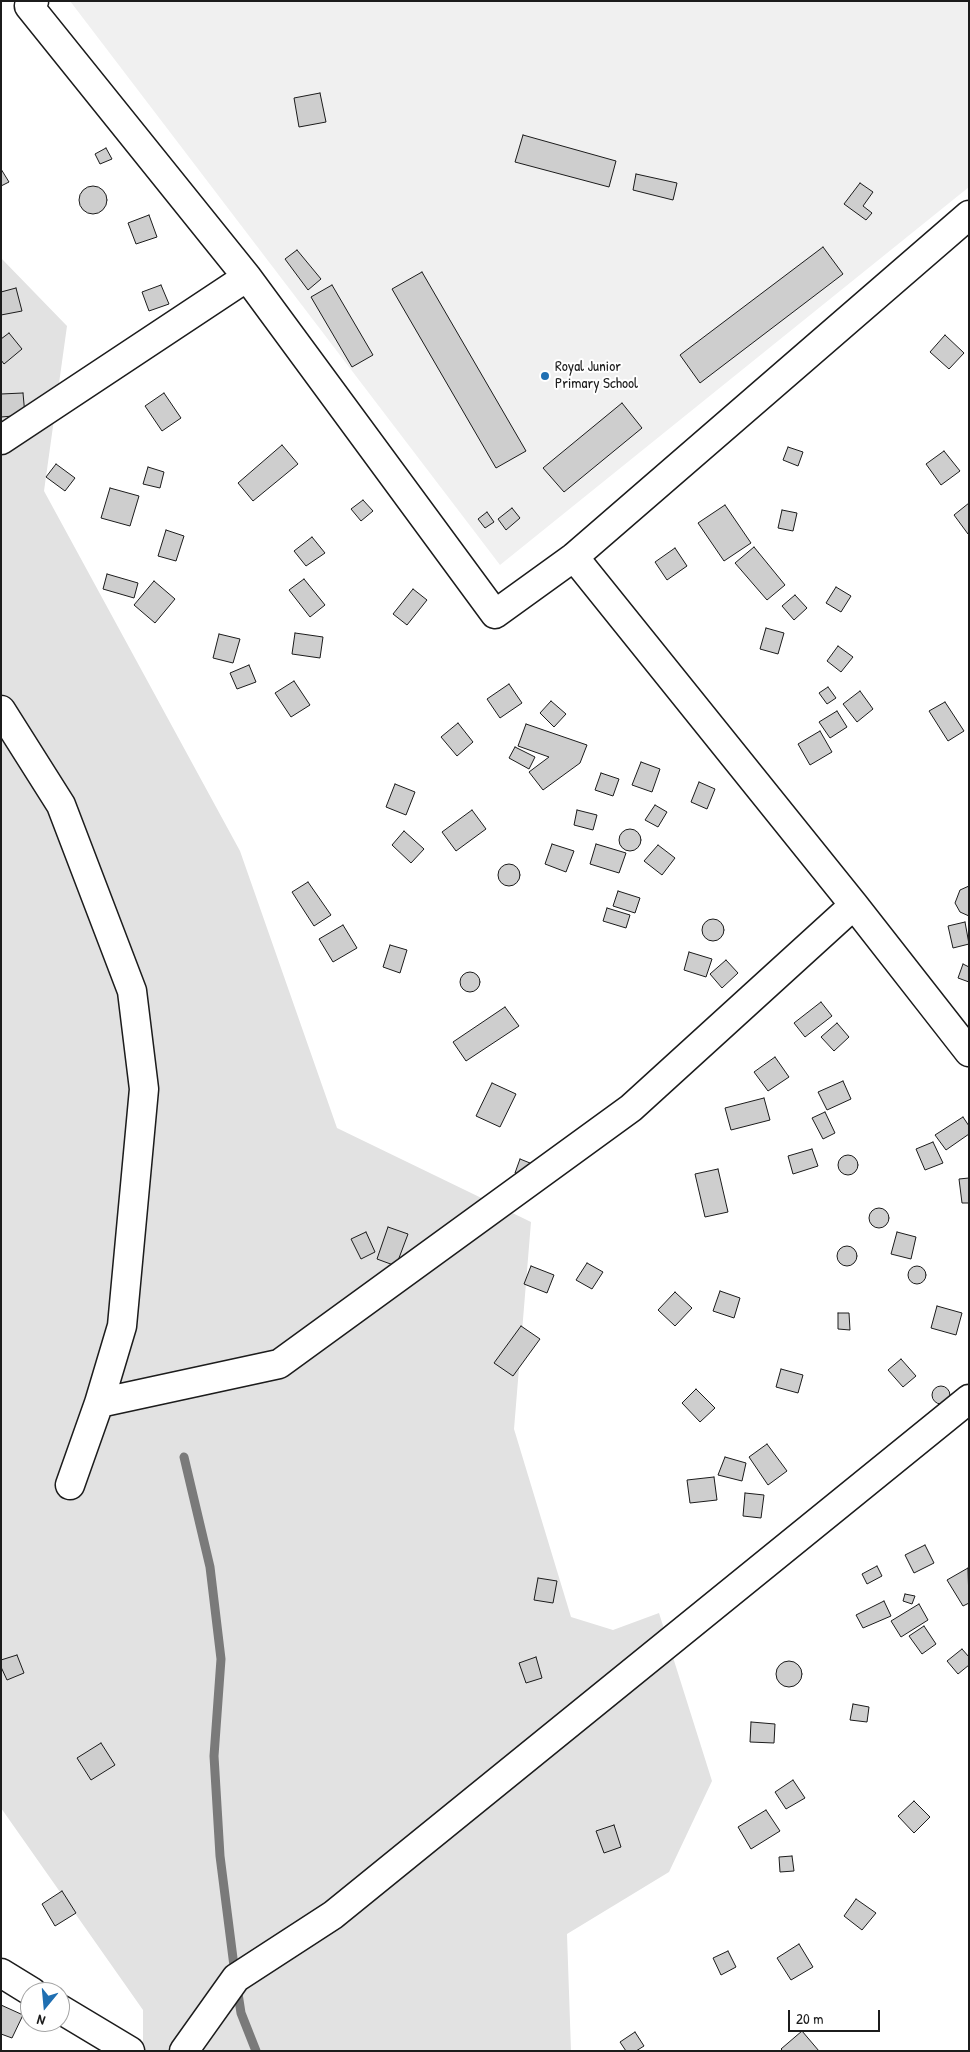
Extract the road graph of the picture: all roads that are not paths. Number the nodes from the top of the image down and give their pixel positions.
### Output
1 (29, 3) edge
2 (969, 215) edge
3 (247, 277) junction
4 (1, 440) edge
5 (574, 557) junction
6 (1, 710) edge
7 (854, 905) junction
8 (969, 1052) edge
9 (969, 1399) edge
10 (99, 1404) junction
11 (70, 1485) dead end
12 (1, 1974) edge
13 (20, 1985) edge
14 (70, 2015) edge
15 (130, 2051) edge
16 (184, 2051) edge

1 - 3 street
2 - 5 street
3 - 4 street
3 - 5 street
5 - 7 street
6 - 10 street
7 - 8 street
7 - 10 street
9 - 16 street
10 - 11 street
12 - 13 street
14 - 15 street

